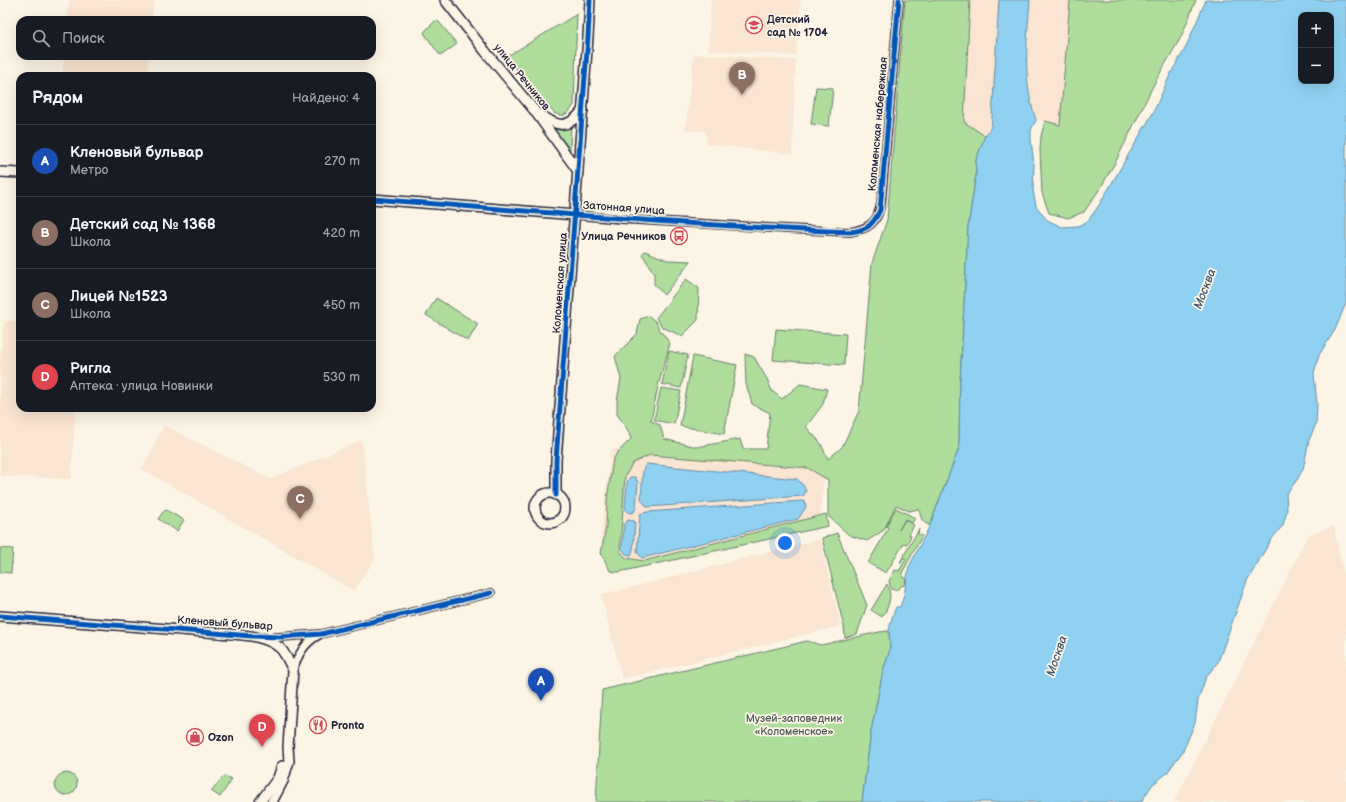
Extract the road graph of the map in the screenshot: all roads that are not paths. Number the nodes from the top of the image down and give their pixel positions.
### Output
1 (445, 0) edge
2 (590, 0) edge
3 (898, 0) edge
4 (534, 110) junction
5 (583, 110) junction
6 (578, 171) junction
7 (0, 172) edge
8 (16, 173) edge
9 (376, 199) edge
10 (576, 215) junction
11 (850, 232) joint
12 (556, 473) junction
13 (544, 494) junction
14 (556, 495) junction
15 (491, 593) dead end
16 (0, 616) edge
17 (320, 634) junction
18 (252, 636) junction
19 (293, 670) junction
20 (288, 748) junction
21 (260, 802) edge
22 (272, 802) edge

1 - 4 street, улица Речников
2 - 5 street, Коломенская улица
3 - 11 street, Коломенская набережная
4 - 5 street
4 - 6 street, улица Речников
5 - 6 street, Коломенская улица
6 - 10 street, Коломенская улица
7 - 8 street
9 - 10 street, Затонная улица
10 - 11 street, Затонная улица
10 - 12 street, Коломенская улица
12 - 13 street, Коломенская улица
12 - 14 street, Коломенская улица
13 - 14 street
13 - 14 street, Коломенская улица
15 - 17 street, Кленовый бульвар
16 - 18 street, Кленовый бульвар
17 - 18 street, Кленовый бульвар
17 - 19 street
18 - 19 street
19 - 20 street
20 - 21 street
20 - 22 street

